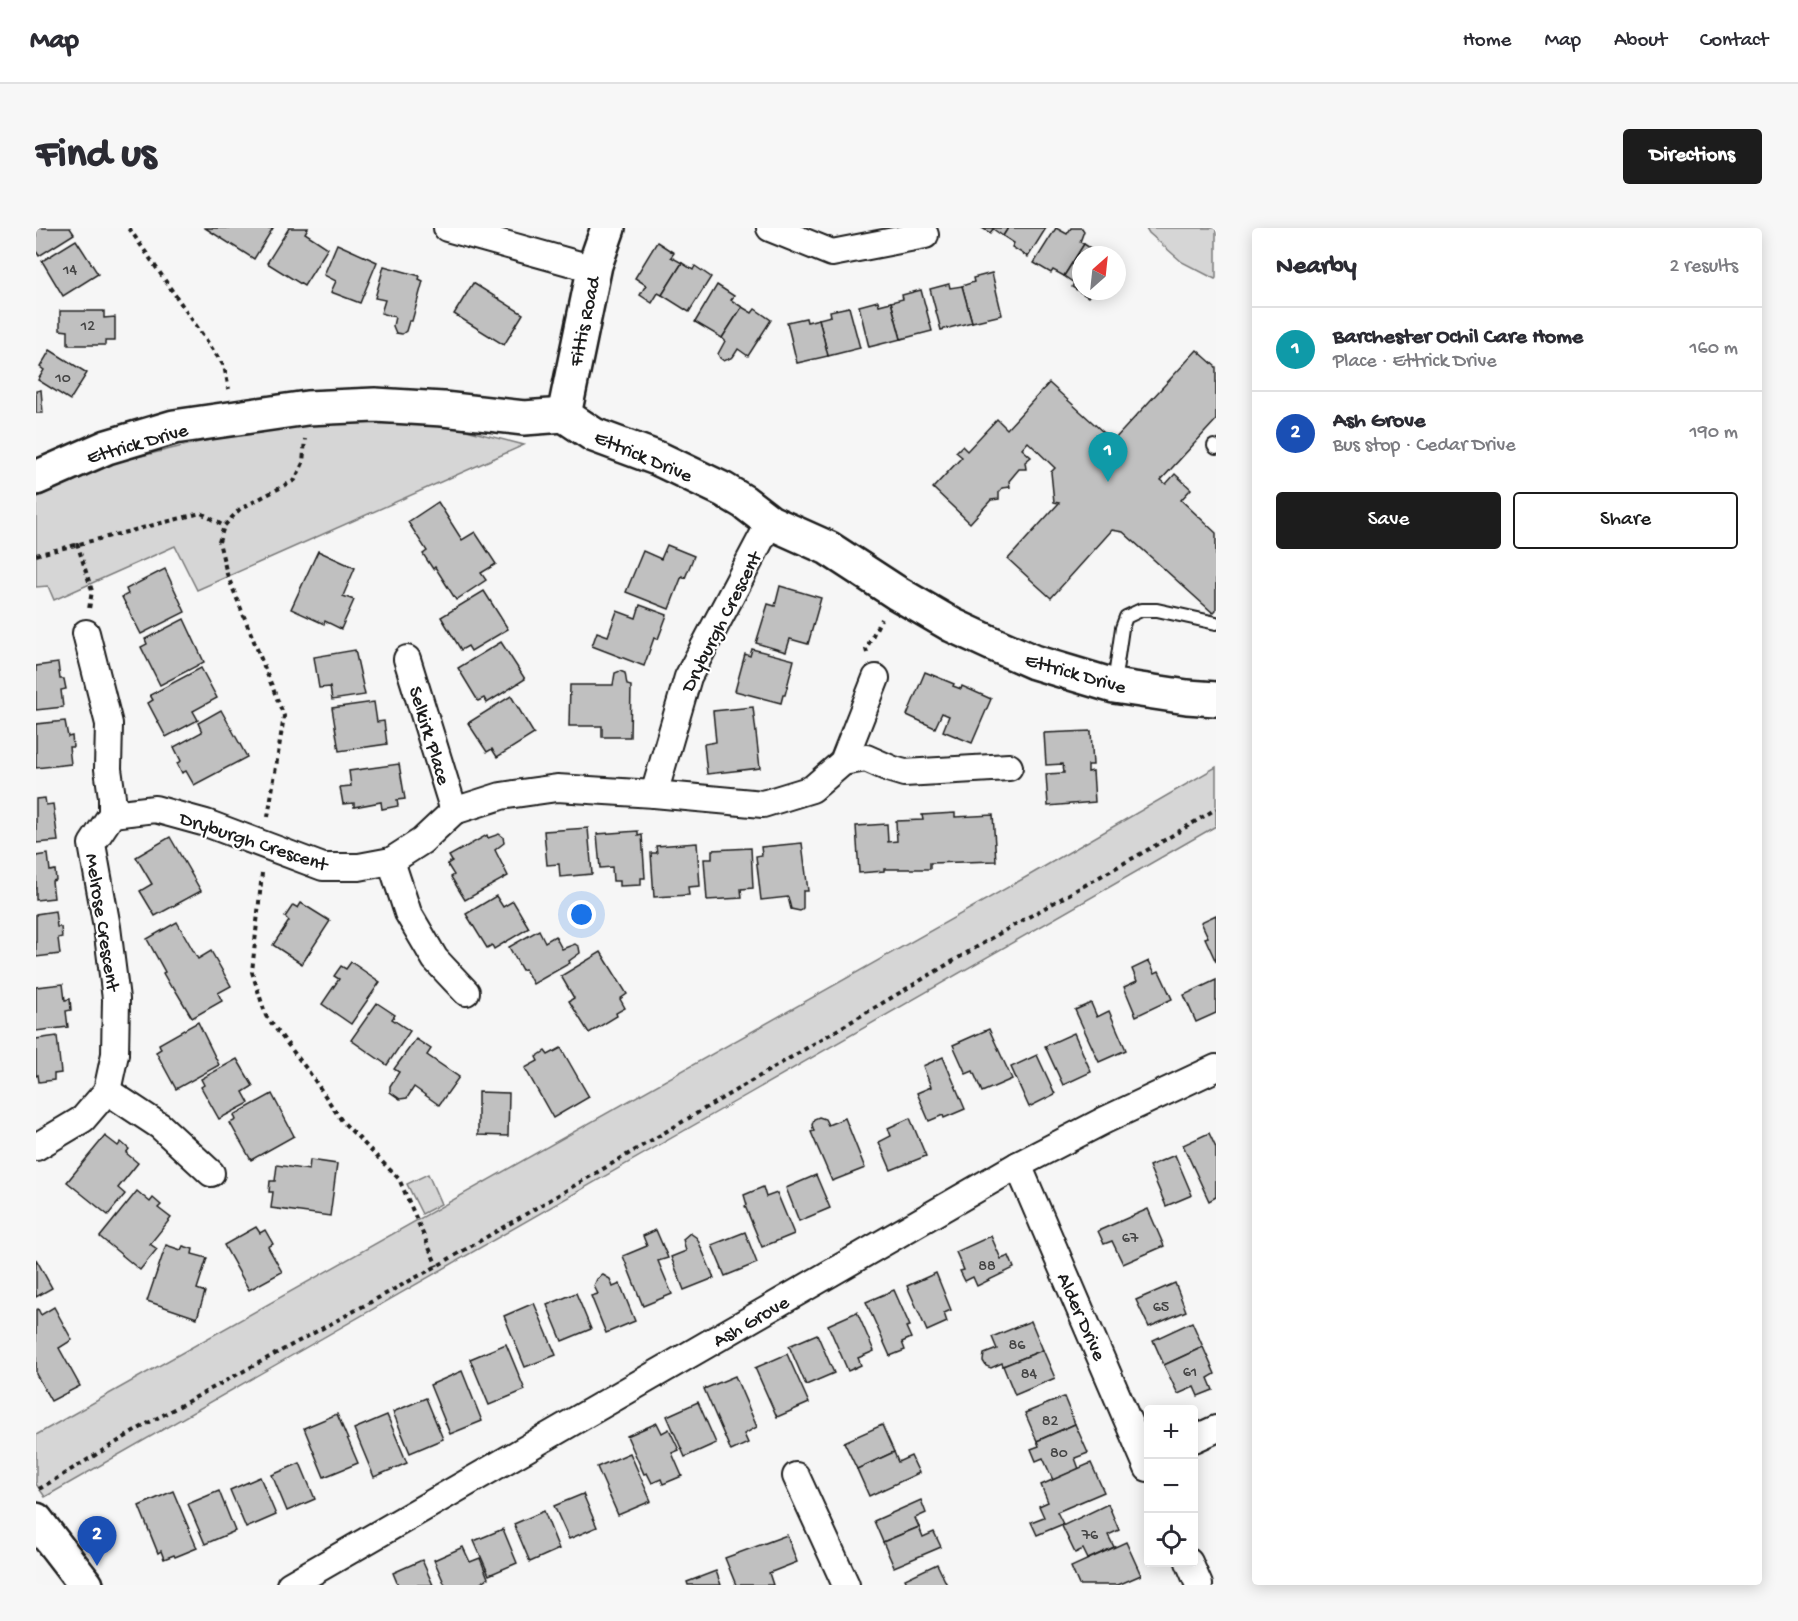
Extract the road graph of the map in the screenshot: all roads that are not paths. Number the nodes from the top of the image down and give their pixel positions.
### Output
1 (447, 228) edge
2 (608, 228) edge
3 (770, 228) edge
4 (925, 235) dead end
5 (594, 272) junction
6 (564, 415) junction
7 (36, 477) edge
8 (770, 522) junction
9 (1216, 623) edge
10 (86, 633) road end
11 (407, 660) dead end
12 (876, 678) road end
13 (1114, 686) junction
14 (1216, 699) edge
15 (843, 762) junction
16 (1010, 767) dead end
17 (654, 794) junction
18 (454, 811) junction
19 (112, 814) junction
20 (391, 861) junction
21 (465, 992) dead end
22 (1216, 1068) edge
23 (107, 1091) junction
24 (36, 1148) edge
25 (1018, 1166) junction
26 (211, 1173) dead end
27 (1216, 1429) edge
28 (1198, 1437) edge
29 (1146, 1459) edge
30 (796, 1476) dead end
31 (36, 1520) edge
32 (1191, 1567) edge
33 (86, 1585) edge
34 (290, 1585) edge
35 (846, 1585) edge
36 (1199, 1585) edge

1 - 5 street
2 - 5 street, Fittis Road
3 - 4 street
5 - 6 street, Fittis Road
6 - 7 street, Ettrick Drive
6 - 8 street, Ettrick Drive
8 - 13 street, Ettrick Drive
8 - 17 street, Dryburgh Crescent
9 - 13 lane
10 - 19 street
11 - 18 street, Selkirk Place
12 - 15 street
13 - 14 street, Ettrick Drive
15 - 16 street
15 - 17 street
17 - 18 street, Dryburgh Crescent
18 - 20 street, Dryburgh Crescent
19 - 20 street, Dryburgh Crescent
19 - 23 street, Melrose Crescent
20 - 21 street
22 - 25 street, Ash Grove
23 - 24 street, Melrose Crescent
23 - 26 street
25 - 29 street, Alder Drive
25 - 34 street, Ash Grove
27 - 28 street
30 - 35 street
31 - 33 street
32 - 36 street

